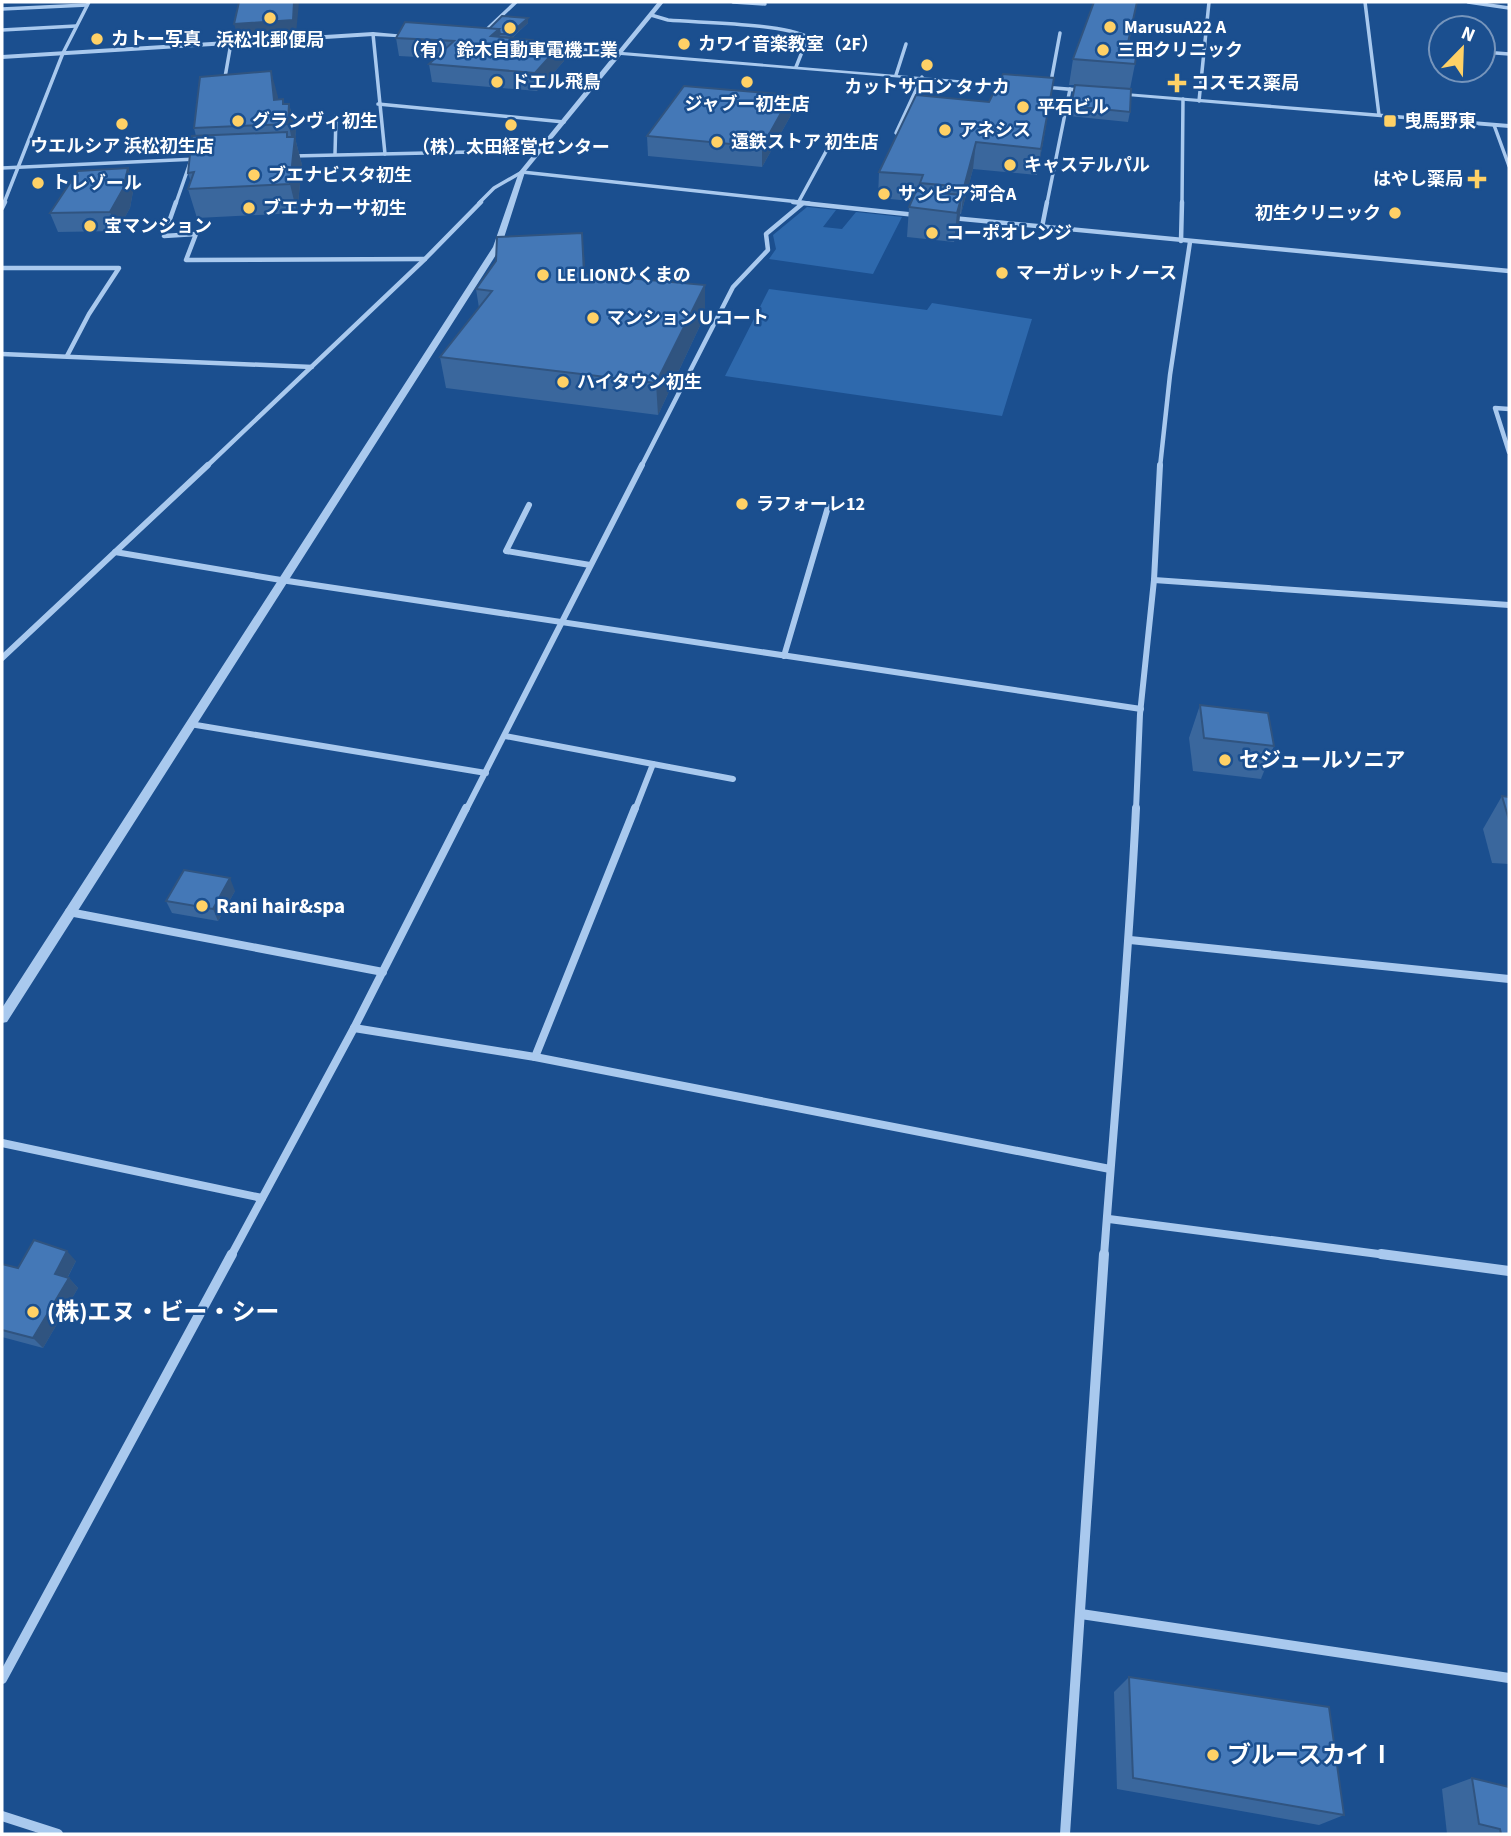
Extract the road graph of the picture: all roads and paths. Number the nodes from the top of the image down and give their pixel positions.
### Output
1 (516, 2) edge
2 (662, 2) edge
3 (733, 2) edge
4 (1209, 2) edge
5 (1364, 2) edge
6 (1468, 2) edge
7 (88, 3) edge
8 (765, 4) dead end
9 (1509, 8) edge
10 (2, 9) edge
11 (651, 15) junction
12 (76, 26) junction
13 (2, 30) edge
14 (1060, 33) dead end
15 (373, 34) junction
16 (427, 37) edge
17 (475, 41) edge
18 (231, 43) junction
19 (906, 44) dead end
20 (542, 47) edge
21 (63, 53) junction
22 (622, 53) junction
23 (2, 57) edge
24 (796, 67) junction
25 (896, 75) junction
26 (922, 77) junction
27 (224, 86) edge
28 (1024, 86) edge
29 (1037, 87) edge
30 (1049, 88) junction
31 (1070, 89) junction
32 (1095, 92) edge
33 (1108, 93) edge
34 (1183, 99) junction
35 (1199, 101) junction
36 (378, 104) junction
37 (336, 116) dead end
38 (1379, 116) junction
39 (564, 122) junction
40 (1494, 125) junction
41 (1509, 126) edge
42 (896, 132) edge
43 (829, 146) dead end
44 (335, 154) junction
45 (384, 154) junction
46 (534, 154) junction
47 (283, 156) edge
48 (191, 159) junction
49 (204, 159) edge
50 (19, 166) junction
51 (1509, 166) edge
52 (2, 168) edge
53 (522, 172) junction
54 (800, 204) junction
55 (2, 208) edge
56 (922, 215) edge
57 (949, 218) edge
58 (1042, 227) junction
59 (1185, 241) junction
60 (425, 259) junction
61 (2, 268) edge
62 (1509, 271) edge
63 (2, 354) edge
64 (67, 356) junction
65 (313, 367) junction
66 (1509, 409) edge
67 (1509, 452) edge
68 (529, 505) dead end
69 (828, 508) dead end
70 (115, 552) junction
71 (590, 565) junction
72 (281, 580) junction
73 (1154, 580) junction
74 (1509, 605) edge
75 (561, 623) junction
76 (784, 656) junction
77 (2, 658) edge
78 (1141, 709) junction
79 (190, 724) junction
80 (505, 736) junction
81 (653, 764) junction
82 (486, 773) junction
83 (733, 779) dead end
84 (69, 912) junction
85 (1130, 940) junction
86 (383, 972) junction
87 (1509, 979) edge
88 (2, 1018) edge
89 (354, 1028) junction
90 (535, 1057) junction
91 (2, 1143) edge
92 (1110, 1169) junction
93 (262, 1198) junction
94 (1109, 1219) junction
95 (1509, 1271) edge
96 (1081, 1614) junction
97 (1509, 1678) edge
98 (2, 1679) edge
99 (2, 1816) edge
100 (58, 1834) edge
101 (1065, 1834) edge

1 - 17 street
2 - 11 street
3 - 8 street
4 - 35 street
5 - 38 street
6 - 9 street
7 - 10 street
7 - 12 street
11 - 22 street
11 - 24 street
12 - 13 street
12 - 21 street
14 - 30 street
15 - 16 street
15 - 18 street
15 - 36 street
18 - 21 street
18 - 27 street
19 - 25 street
20 - 22 street
21 - 23 street
21 - 50 street
22 - 24 street
22 - 39 street
24 - 25 street
25 - 26 street
26 - 28 street
26 - 42 street
29 - 30 street
30 - 31 street
31 - 32 street
31 - 58 street
33 - 34 street
34 - 35 street
34 - 59 street
35 - 38 street
36 - 39 street
36 - 45 street
37 - 44 street
38 - 40 street
39 - 46 street
40 - 41 street
40 - 51 street
43 - 54 street
44 - 45 street
44 - 47 street
45 - 46 street
46 - 53 street
48 - 49 street
48 - 50 street
48 - 60 street
50 - 52 street
50 - 55 street
53 - 54 street
53 - 60 street
53 - 72 street
54 - 56 street
54 - 71 street
57 - 58 street
58 - 59 street
59 - 62 street
59 - 73 street
60 - 65 street
61 - 64 street
63 - 64 street
64 - 65 street
65 - 70 street
66 - 67 street
68 - 71 street
69 - 76 street
70 - 72 street
70 - 77 street
71 - 75 street
72 - 75 street
72 - 79 street
73 - 74 street
73 - 78 street
75 - 76 street
75 - 80 street
76 - 78 street
78 - 85 street
79 - 82 street
79 - 84 street
80 - 81 street
80 - 82 street
81 - 83 street
81 - 90 street
82 - 86 street
84 - 86 street
84 - 88 street
85 - 87 street
85 - 92 street
86 - 89 street
89 - 90 street
89 - 93 street
90 - 92 street
91 - 93 street
92 - 94 street
93 - 98 street
94 - 95 street
94 - 96 street
96 - 97 street
96 - 101 street
99 - 100 street

